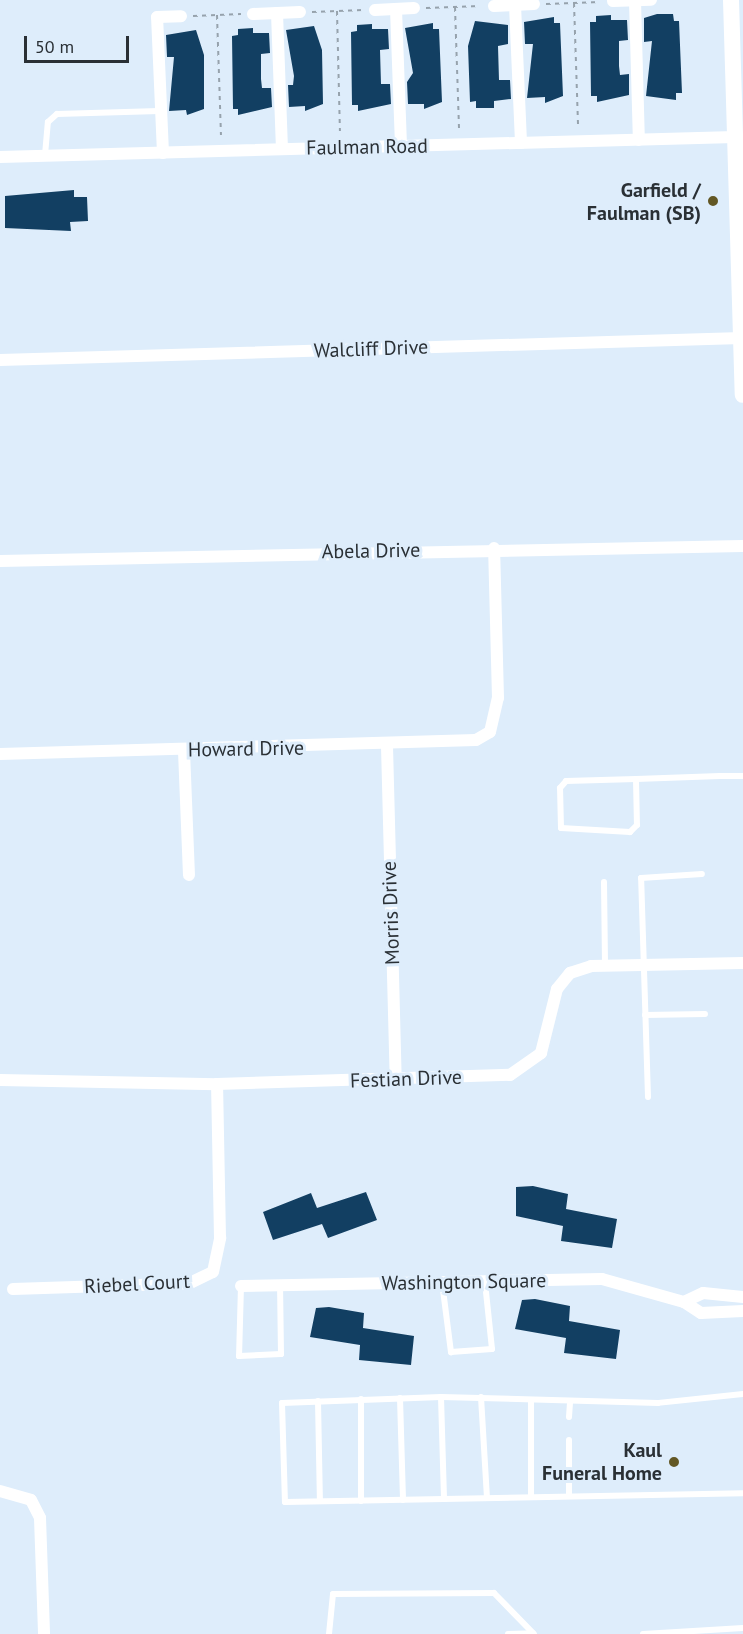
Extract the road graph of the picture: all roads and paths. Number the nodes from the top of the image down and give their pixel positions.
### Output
1 (651, 0) edge
2 (731, 0) edge
3 (613, 1) edge
4 (635, 1) edge
5 (574, 3) junction
6 (534, 4) joint
7 (515, 5) junction
8 (494, 6) joint
9 (455, 7) junction
10 (414, 8) joint
11 (396, 9) junction
12 (375, 10) joint
13 (337, 11) junction
14 (300, 12) joint
15 (278, 13) junction
16 (253, 14) joint
17 (217, 15) junction
18 (181, 16) joint
19 (159, 111) junction
20 (578, 124) dead end
21 (459, 128) dead end
22 (340, 131) dead end
23 (221, 135) dead end
24 (735, 137) junction
25 (639, 140) junction
26 (520, 143) junction
27 (401, 146) junction
28 (282, 149) junction
29 (163, 153) junction
30 (45, 156) junction
31 (0, 157) edge
32 (740, 205) edge
33 (742, 338) edge
34 (0, 360) edge
35 (743, 394) edge
36 (743, 546) edge
37 (494, 548) junction
38 (0, 561) edge
39 (387, 746) junction
40 (184, 751) junction
41 (0, 754) edge
42 (743, 776) edge
43 (636, 779) junction
44 (189, 874) dead end
45 (702, 874) dead end
46 (604, 882) dead end
47 (743, 963) edge
48 (644, 964) junction
49 (605, 965) junction
50 (705, 1014) dead end
51 (645, 1015) junction
52 (0, 1080) edge
53 (396, 1081) junction
54 (217, 1084) junction
55 (648, 1097) dead end
56 (442, 1282) junction
57 (485, 1282) junction
58 (241, 1286) joint
59 (280, 1286) junction
60 (14, 1289) dead end
61 (743, 1297) edge
62 (684, 1302) junction
63 (743, 1311) edge
64 (743, 1394) edge
65 (441, 1397) junction
66 (481, 1397) junction
67 (400, 1398) junction
68 (361, 1399) junction
69 (531, 1400) junction
70 (318, 1401) junction
71 (570, 1403) junction
72 (569, 1417) dead end
73 (569, 1440) dead end
74 (0, 1491) edge
75 (743, 1493) edge
76 (568, 1496) junction
77 (531, 1497) junction
78 (487, 1498) junction
79 (444, 1499) junction
80 (403, 1500) junction
81 (320, 1501) junction
82 (361, 1501) junction
83 (743, 1628) edge
84 (44, 1634) edge
85 (329, 1634) edge
86 (508, 1634) edge
87 (534, 1634) edge
88 (643, 1634) edge

1 - 4 street
2 - 24 main road
3 - 4 street
3 - 5 path
4 - 25 street
5 - 6 path
5 - 20 path
6 - 7 street
7 - 8 street
7 - 26 street
8 - 9 path
9 - 10 path
9 - 21 path
10 - 11 street
11 - 12 street
11 - 27 street
12 - 13 path
13 - 14 path
13 - 22 path
14 - 15 street
15 - 16 street
15 - 28 street
16 - 17 path
17 - 18 path
17 - 23 path
18 - 19 street
19 - 29 street
19 - 30 lane
24 - 25 street, Faulman Road
24 - 32 main road
25 - 26 street, Faulman Road
26 - 27 street, Faulman Road
27 - 28 street, Faulman Road
28 - 29 street, Faulman Road
29 - 30 street, Faulman Road
30 - 31 street, Faulman Road
32 - 33 main road
33 - 34 street, Walcliff Drive
33 - 35 main road
36 - 37 street, Abela Drive
37 - 38 street, Abela Drive
37 - 39 street, Howard Drive
39 - 40 street, Howard Drive
39 - 53 street, Morris Drive
40 - 41 street, Howard Drive
40 - 44 street
42 - 43 lane
43 - 43 lane
45 - 48 lane
46 - 49 lane
47 - 48 street, Festian Drive
48 - 49 street, Festian Drive
48 - 51 lane
49 - 53 street, Festian Drive
50 - 51 lane
51 - 55 lane
52 - 54 street, Festian Drive
53 - 54 street, Festian Drive
54 - 60 street, Riebel Court
56 - 57 street, Washington Square
56 - 57 lane
56 - 59 street, Washington Square
57 - 62 street, Washington Square
58 - 59 street, Washington Square
58 - 59 lane
61 - 62 street
62 - 63 street, Washington Square
64 - 71 lane
65 - 66 lane
65 - 67 lane
65 - 79 lane
66 - 69 lane
66 - 78 lane
67 - 68 lane
67 - 80 lane
68 - 70 lane
68 - 82 lane
69 - 71 lane
69 - 77 lane
70 - 81 lane
70 - 81 lane
71 - 72 lane
73 - 76 lane
74 - 84 street
75 - 76 lane
76 - 77 lane
77 - 78 lane
78 - 79 lane
79 - 80 lane
80 - 82 lane
81 - 82 lane
83 - 88 lane
85 - 87 lane
86 - 87 lane

